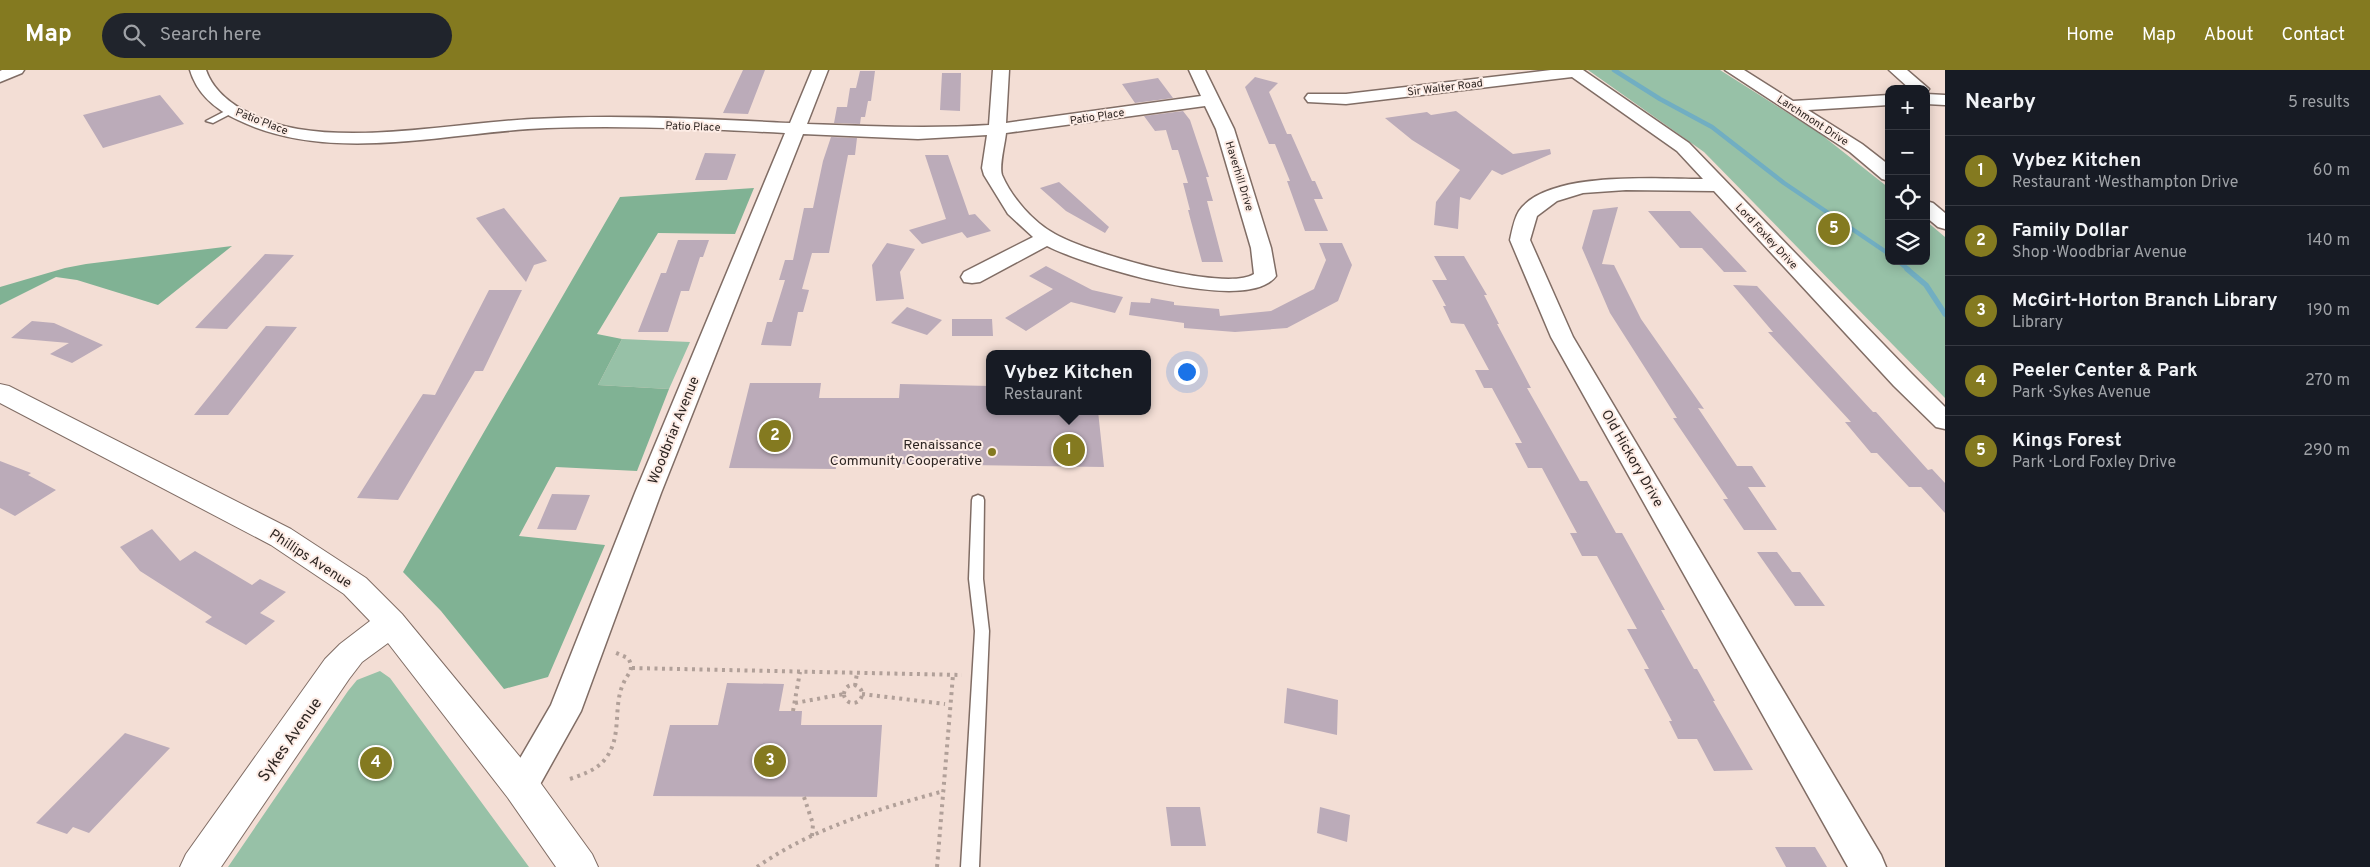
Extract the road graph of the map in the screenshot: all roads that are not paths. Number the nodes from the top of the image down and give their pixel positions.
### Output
1 (16, 70) edge
2 (198, 70) edge
3 (820, 70) edge
4 (1001, 70) edge
5 (1197, 70) edge
6 (1734, 70) edge
7 (1897, 70) edge
8 (1573, 71) edge
9 (0, 77) edge
10 (1931, 96) edge
11 (1314, 98) dead end
12 (1212, 100) junction
13 (1885, 100) edge
14 (1793, 106) junction
15 (234, 110) junction
16 (210, 121) dead end
17 (797, 129) junction
18 (998, 130) junction
19 (1885, 172) edge
20 (1719, 185) junction
21 (1930, 210) edge
22 (1944, 222) edge
23 (1048, 238) junction
24 (972, 277) dead end
25 (0, 392) edge
26 (1945, 421) edge
27 (978, 500) dead end
28 (391, 623) junction
29 (520, 786) junction
30 (199, 867) edge
31 (579, 867) edge
32 (970, 867) edge
33 (1868, 867) edge

1 - 9 street
2 - 15 street, Patio Place
3 - 17 street, Woodbriar Avenue
4 - 18 street
5 - 12 street, Haverhill Drive
6 - 14 street, Larchmont Drive
7 - 10 street
8 - 11 street, Sir Walter Road
8 - 20 street, Lord Foxley Drive
12 - 18 street, Patio Place
12 - 23 street, Haverhill Drive
13 - 14 street
14 - 19 street, Larchmont Drive
15 - 16 lane
15 - 17 street, Patio Place
17 - 18 street, Patio Place
17 - 29 street, Woodbriar Avenue
18 - 23 street
20 - 26 street, Lord Foxley Drive
20 - 33 street, Old Hickory Drive
21 - 22 street
23 - 24 street
25 - 28 street, Phillips Avenue
27 - 32 lane
28 - 29 street, Phillips Avenue
28 - 30 street, Sykes Avenue
29 - 31 street, Phillips Avenue

